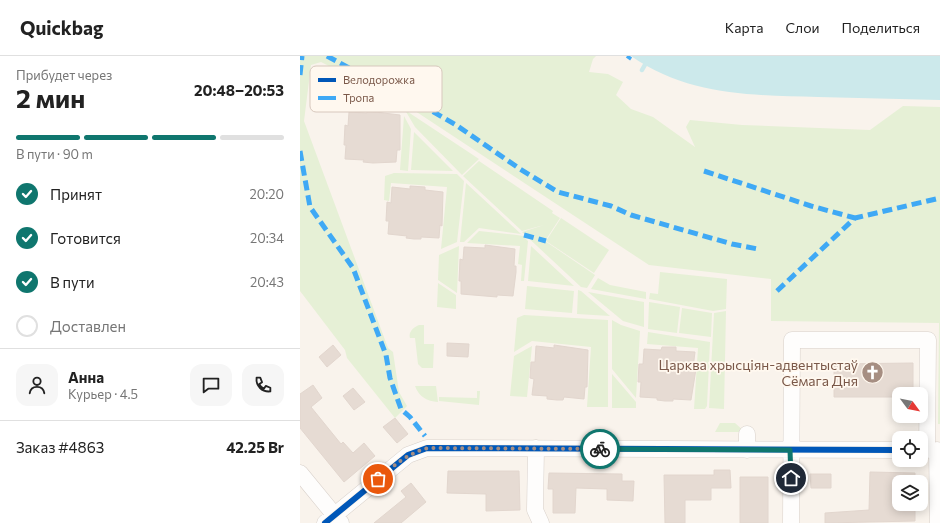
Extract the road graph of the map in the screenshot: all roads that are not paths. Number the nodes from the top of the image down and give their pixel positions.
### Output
1 (747, 434) dead end
2 (536, 448) junction
3 (747, 450) junction
4 (790, 450) junction
5 (892, 450) edge
6 (931, 450) edge
7 (300, 473) edge
8 (333, 520) edge
9 (541, 523) edge
10 (791, 523) edge
11 (938, 523) edge

1 - 3 street
2 - 3 street
2 - 8 street
2 - 9 street
3 - 4 street
4 - 5 street
4 - 6 street
4 - 10 street
6 - 11 street
7 - 8 street

